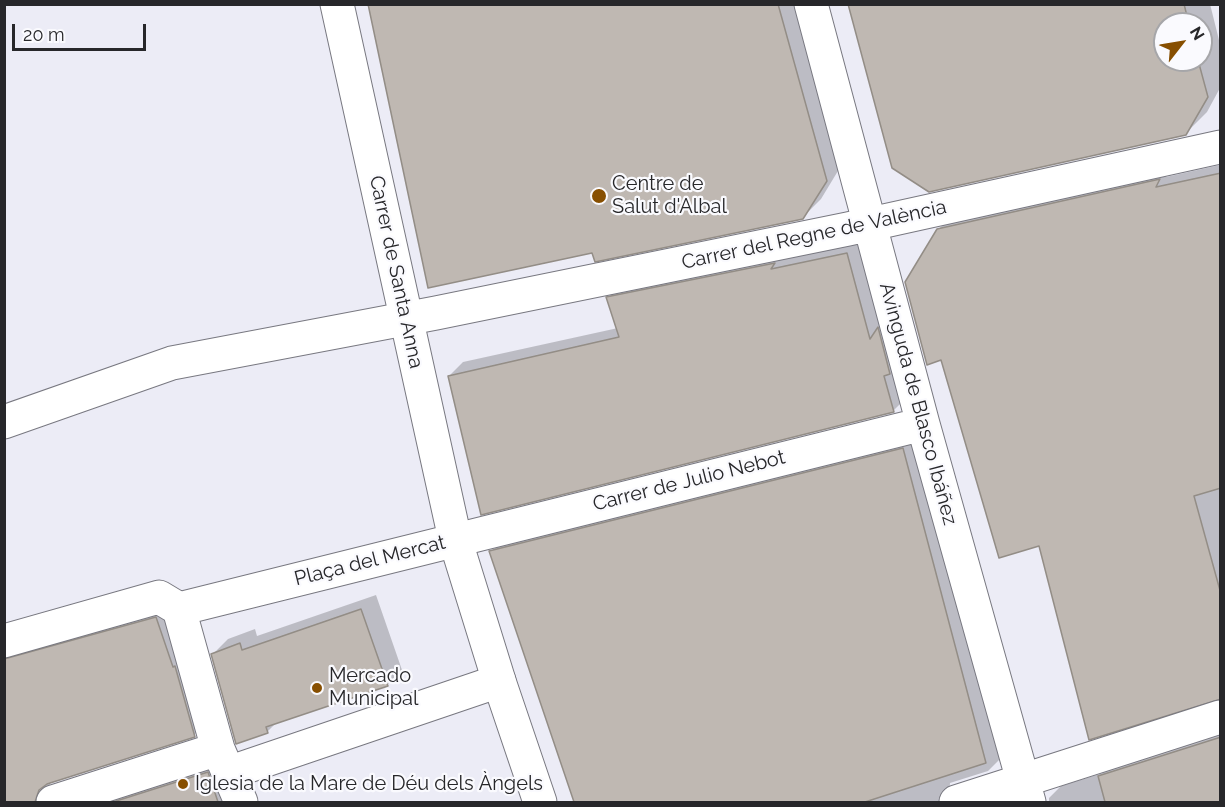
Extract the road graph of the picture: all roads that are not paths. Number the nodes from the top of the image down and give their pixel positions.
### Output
1 (336, 4) edge
2 (811, 4) edge
3 (1221, 147) edge
4 (869, 224) junction
5 (406, 318) junction
6 (4, 422) edge
7 (923, 423) junction
8 (455, 539) junction
9 (179, 609) junction
10 (4, 640) edge
11 (499, 681) junction
12 (1221, 717) edge
13 (229, 775) edge
14 (1026, 791) edge
15 (53, 802) edge
16 (540, 802) edge
17 (956, 802) edge

1 - 5 street, Carrer de Santa Anna
2 - 4 street, Avinguda de Blasco Ibáñez
3 - 4 street, Carrer del Regne de València
4 - 5 street, Carrer del Regne de València
4 - 7 street, Avinguda de Blasco Ibáñez
5 - 6 street, Carrer del Regne de València
5 - 8 street, Carrer de Santa Anna
7 - 8 street, Carrer de Julio Nebot
7 - 14 street, Avinguda de Blasco Ibáñez
8 - 9 street, Plaça del Mercat
8 - 11 street, Plaça del Mercat
9 - 10 street
9 - 13 street
11 - 13 street
11 - 16 street, Plaça del Mercat
12 - 14 street
13 - 15 street
14 - 17 street

